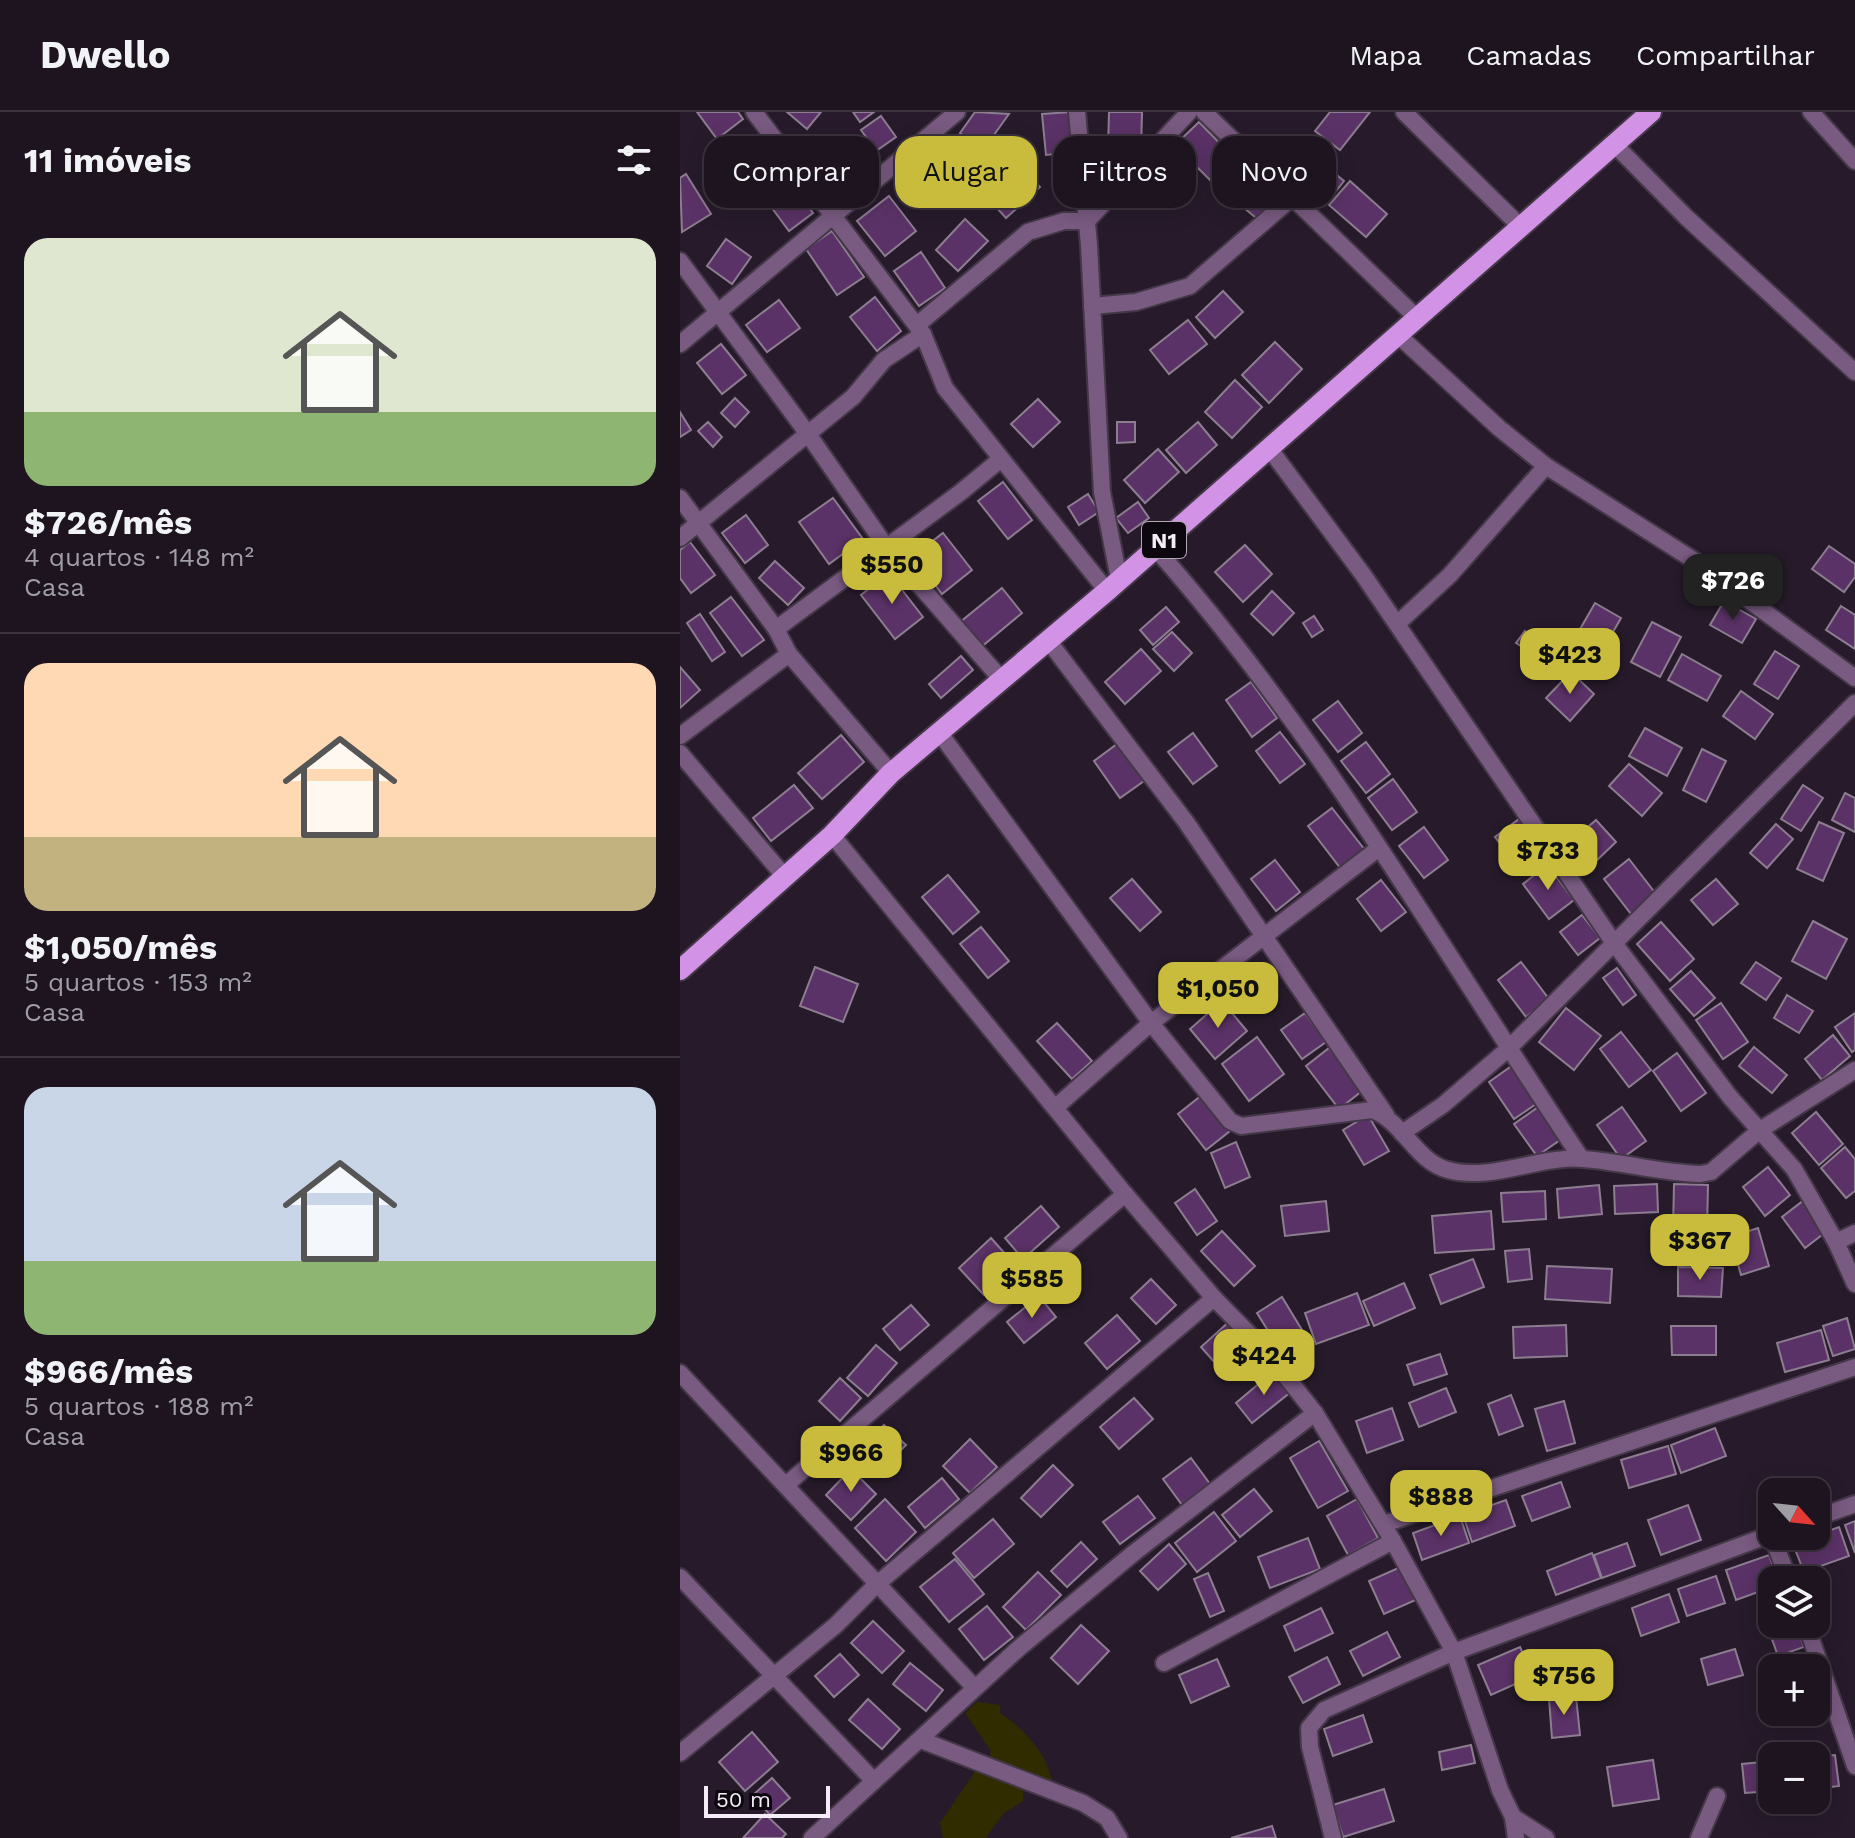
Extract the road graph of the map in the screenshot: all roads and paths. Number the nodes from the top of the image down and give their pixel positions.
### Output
1 (754, 112) edge
2 (1077, 112) edge
3 (1189, 112) edge
4 (1204, 112) edge
5 (1404, 112) edge
6 (1651, 112) edge
7 (1811, 112) edge
8 (946, 116) edge
9 (1229, 136) edge
10 (1614, 144) junction
11 (1855, 161) edge
12 (1280, 208) edge
13 (1304, 208) edge
14 (837, 217) junction
15 (1087, 221) junction
16 (1520, 226) junction
17 (680, 261) edge
18 (1092, 306) junction
19 (717, 314) junction
20 (1417, 318) junction
21 (920, 330) junction
22 (1398, 335) junction
23 (680, 344) edge
24 (1855, 372) edge
25 (808, 434) junction
26 (1269, 448) junction
27 (1001, 459) junction
28 (1546, 466) junction
29 (680, 498) edge
30 (699, 524) junction
31 (680, 538) edge
32 (887, 548) junction
33 (1155, 548) junction
34 (1113, 585) junction
35 (1397, 624) junction
36 (776, 629) junction
37 (1047, 639) junction
38 (789, 654) junction
39 (1855, 678) edge
40 (1002, 680) junction
41 (1855, 703) edge
42 (939, 732) junction
43 (680, 736) edge
44 (680, 753) edge
45 (891, 773) junction
46 (832, 835) junction
47 (1379, 848) junction
48 (785, 877) junction
49 (1263, 937) junction
50 (1614, 943) junction
51 (680, 970) edge
52 (1151, 1023) junction
53 (1508, 1049) junction
54 (1855, 1070) edge
55 (1057, 1106) junction
56 (1386, 1115) junction
57 (1760, 1130) junction
58 (1402, 1133) junction
59 (1581, 1158) junction
60 (1125, 1194) junction
61 (1855, 1233) edge
62 (1836, 1242) junction
63 (1855, 1284) edge
64 (1214, 1298) junction
65 (1855, 1367) edge
66 (680, 1373) edge
67 (1315, 1413) junction
68 (787, 1484) junction
69 (1855, 1504) edge
70 (1830, 1513) edge
71 (1384, 1524) junction
72 (1758, 1539) edge
73 (1393, 1541) junction
74 (680, 1577) edge
75 (876, 1585) junction
76 (1811, 1638) edge
77 (1454, 1652) junction
78 (1164, 1663) dead end
79 (774, 1674) junction
80 (974, 1687) junction
81 (921, 1740) junction
82 (680, 1753) edge
83 (1855, 1766) edge
84 (874, 1781) junction
85 (1717, 1796) dead end
86 (1513, 1817) junction
87 (812, 1838) edge
88 (1119, 1838) edge
89 (1333, 1838) edge
90 (1516, 1838) edge
91 (1546, 1838) edge
92 (1699, 1838) edge

1 - 14 street
2 - 15 street
3 - 15 street
4 - 9 street
5 - 16 street
6 - 10 main road, N1
7 - 11 street
8 - 14 street
10 - 16 main road, N1
10 - 24 street
12 - 18 street
13 - 20 street
14 - 19 street
14 - 21 street
15 - 18 street
15 - 21 street
16 - 20 main road, N1
17 - 19 street
18 - 34 street
19 - 23 street
19 - 25 street
20 - 22 main road, N1
21 - 25 street
21 - 27 street
22 - 26 main road, N1
22 - 28 street
25 - 30 street
25 - 32 street
26 - 33 main road, N1
26 - 35 street
27 - 32 street
27 - 34 street
28 - 35 street
28 - 39 street
29 - 30 street
30 - 31 street
30 - 36 street
32 - 36 street
32 - 40 street
33 - 34 main road, N1
33 - 47 street
34 - 37 main road, N1
35 - 50 street
36 - 38 street
37 - 40 main road, N1
37 - 49 street
38 - 43 street
38 - 45 street
40 - 42 main road, N1
41 - 50 street
42 - 45 main road, N1
42 - 52 street
44 - 48 street
45 - 46 main road, N1
46 - 48 main road, N1
46 - 55 street
47 - 49 street
47 - 53 street
48 - 51 main road, N1
49 - 52 street
49 - 56 street
50 - 53 street
50 - 57 street
52 - 55 street
52 - 56 street
53 - 58 street
53 - 59 street
54 - 57 street
55 - 60 street
56 - 58 street
57 - 59 street
57 - 62 street
58 - 59 street
60 - 64 street
60 - 68 street
61 - 62 street
62 - 63 street
64 - 67 street
64 - 75 street
65 - 71 street
66 - 68 street
67 - 71 street
67 - 80 street
68 - 75 street
69 - 70 street
71 - 73 street
72 - 77 street
73 - 77 street
73 - 78 street
74 - 79 street
75 - 79 street
75 - 80 street
76 - 83 street
77 - 86 street
77 - 89 street
79 - 82 street
79 - 84 street
80 - 81 street
81 - 84 street
81 - 88 street
84 - 87 street
85 - 92 street
86 - 90 street
86 - 91 street

